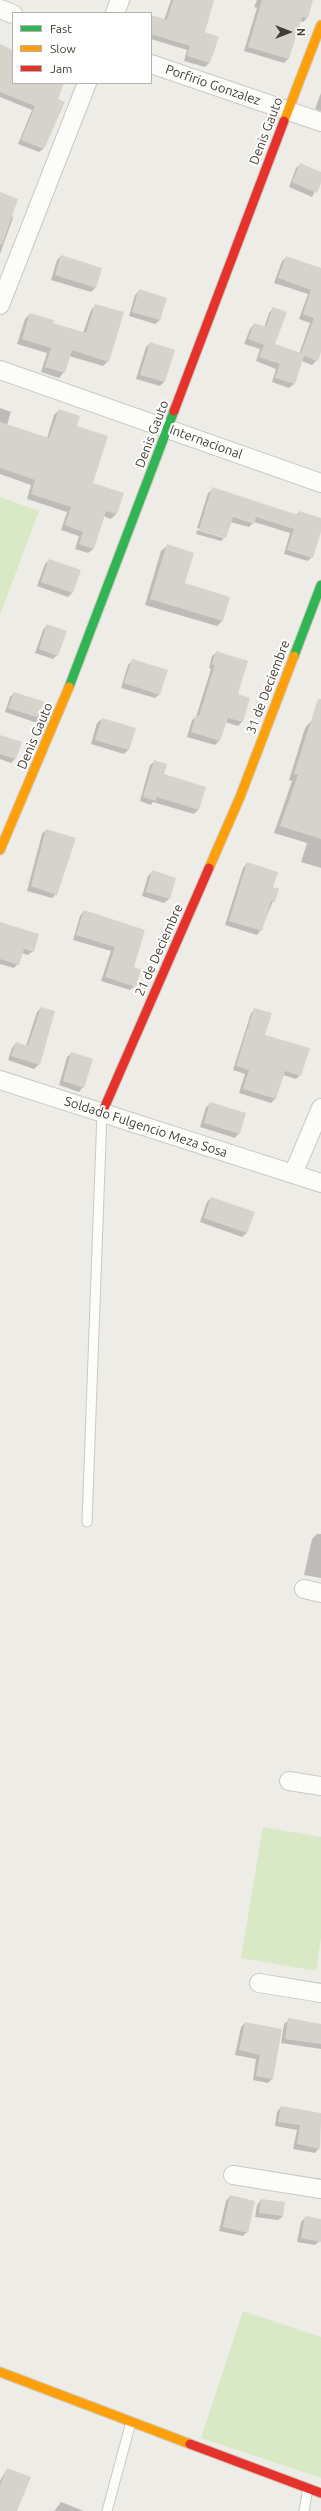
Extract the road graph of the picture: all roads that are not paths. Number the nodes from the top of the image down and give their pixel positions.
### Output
1 (120, 0) edge
2 (0, 9) edge
3 (115, 12) edge
4 (12, 14) edge
5 (321, 25) edge
6 (152, 64) edge
7 (87, 84) edge
8 (288, 111) junction
9 (321, 122) edge
10 (0, 306) edge
11 (0, 370) edge
12 (168, 429) junction
13 (321, 483) edge
14 (321, 585) edge
15 (240, 797) joint
16 (0, 850) edge
17 (0, 1080) edge
18 (321, 1108) edge
19 (102, 1113) junction
20 (293, 1174) junction
21 (321, 1183) edge
22 (87, 1522) dead end
23 (290, 1781) dead end
24 (321, 1786) edge
25 (259, 1983) dead end
26 (321, 1993) edge
27 (233, 2175) dead end
28 (321, 2189) edge
29 (0, 2372) edge
30 (131, 2422) junction
31 (308, 2488) junction
32 (321, 2493) edge
33 (107, 2511) edge
34 (304, 2511) edge

1 - 3 street
2 - 4 street
5 - 8 street, Denis Gauto
6 - 8 street, Porfirio Gonzalez
7 - 10 street
8 - 9 street, Porfirio Gonzalez
8 - 12 street, Denis Gauto
11 - 12 street, Internacional
12 - 13 street, Internacional
12 - 16 street, Denis Gauto
14 - 15 street, 31 de Deciembre
15 - 19 street, 21 de Deciembre
17 - 19 street, Soldado Fulgencio Meza Sosa
18 - 20 street
19 - 20 street, Soldado Fulgencio Meza Sosa
19 - 22 lane
20 - 21 street, Soldado Fulgencio Meza Sosa
23 - 24 street
25 - 26 street
27 - 28 street
29 - 30 street
30 - 31 street
30 - 33 lane
31 - 32 street
31 - 34 lane

